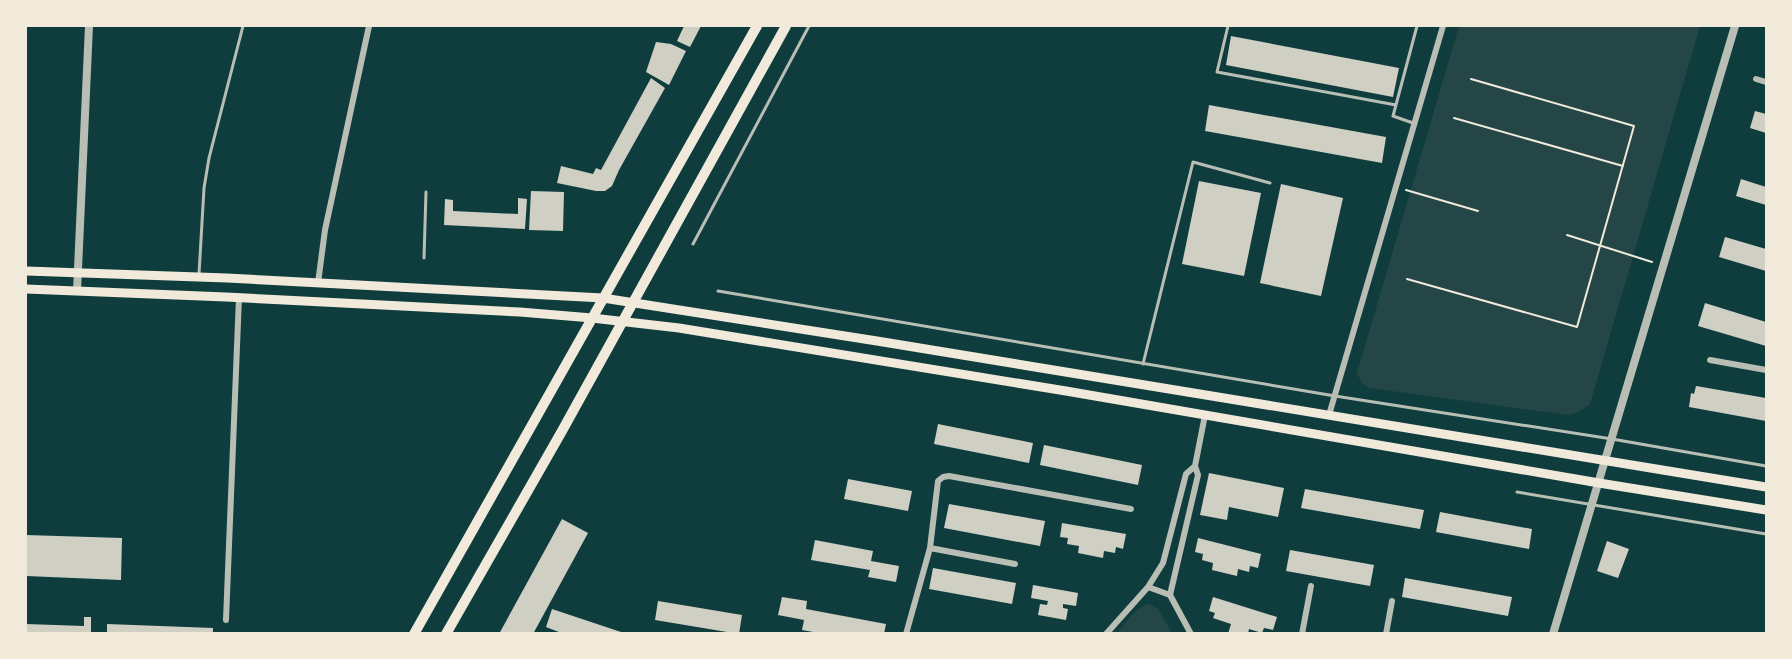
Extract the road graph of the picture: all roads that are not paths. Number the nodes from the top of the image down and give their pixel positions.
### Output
1 (88, 26) edge
2 (243, 26) edge
3 (369, 26) edge
4 (757, 26) edge
5 (786, 26) edge
6 (809, 26) edge
7 (1228, 26) edge
8 (1417, 26) edge
9 (1443, 26) edge
10 (1734, 26) edge
11 (1756, 79) dead end
12 (1767, 82) edge
13 (1396, 105) junction
14 (1414, 124) junction
15 (1270, 183) dead end
16 (426, 192) dead end
17 (693, 244) dead end
18 (424, 258) dead end
19 (26, 270) edge
20 (78, 272) junction
21 (199, 277) junction
22 (318, 283) junction
23 (26, 289) edge
24 (77, 291) junction
25 (717, 291) dead end
26 (239, 297) junction
27 (603, 298) junction
28 (633, 302) junction
29 (592, 318) junction
30 (622, 321) junction
31 (1710, 360) dead end
32 (1143, 364) junction
33 (1767, 370) edge
34 (1335, 396) junction
35 (1205, 415) junction
36 (1329, 415) junction
37 (1612, 439) junction
38 (1606, 459) junction
39 (1195, 466) junction
40 (1767, 466) edge
41 (1599, 483) junction
42 (1767, 487) edge
43 (1517, 492) dead end
44 (1592, 504) junction
45 (1131, 509) dead end
46 (1767, 510) edge
47 (1767, 534) edge
48 (930, 548) junction
49 (1015, 564) dead end
50 (1311, 586) dead end
51 (1148, 587) junction
52 (1170, 595) junction
53 (1392, 601) dead end
54 (226, 620) dead end
55 (414, 633) edge
56 (446, 633) edge
57 (906, 633) edge
58 (1106, 633) edge
59 (1191, 633) edge
60 (1302, 633) edge
61 (1386, 633) edge
62 (1553, 633) edge

1 - 20 street
2 - 21 lane
3 - 22 street
4 - 27 main road
5 - 28 main road
6 - 17 lane
7 - 13 lane
8 - 13 lane
9 - 14 street
10 - 37 street
11 - 12 street
13 - 14 lane
14 - 34 street
15 - 32 lane
16 - 18 lane
19 - 20 main road
20 - 21 main road
20 - 24 street
21 - 22 main road
22 - 27 main road
23 - 24 main road
24 - 26 main road
25 - 32 lane
26 - 29 main road
26 - 54 street
27 - 28 main road
27 - 29 main road
28 - 30 main road
28 - 36 main road
29 - 30 main road
29 - 55 main road
30 - 35 main road
30 - 56 main road
31 - 33 street
32 - 34 lane
34 - 36 street
34 - 37 lane
35 - 39 street
35 - 41 main road
36 - 38 main road
37 - 38 street
37 - 40 lane
38 - 41 street
38 - 42 main road
39 - 51 street
39 - 52 street
41 - 44 street
41 - 46 main road
43 - 44 lane
44 - 47 lane
44 - 62 street
45 - 48 street
48 - 49 street
48 - 57 street
50 - 60 street
51 - 52 street
51 - 58 street
52 - 59 street
53 - 61 street

